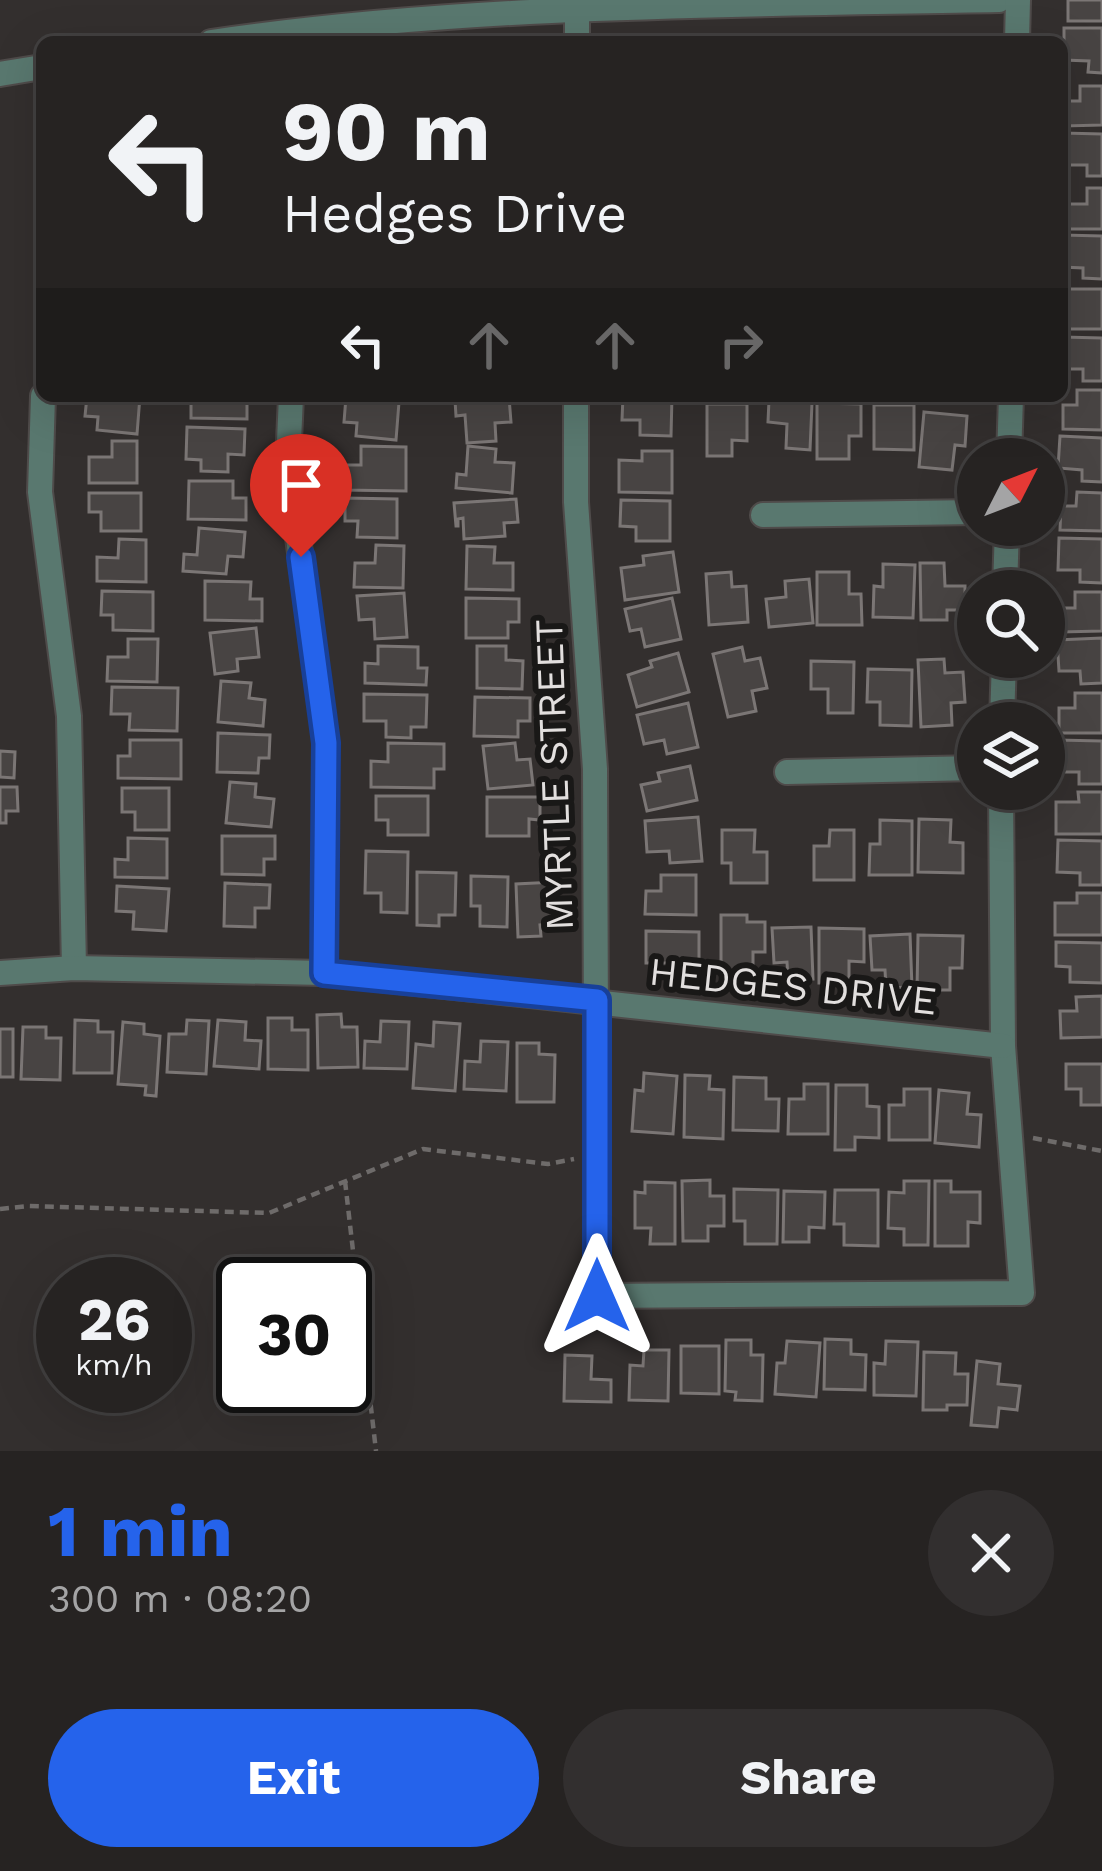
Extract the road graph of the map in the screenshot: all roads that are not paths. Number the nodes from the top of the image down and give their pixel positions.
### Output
1 (999, 0) edge
2 (1018, 0) edge
3 (577, 4) edge
4 (307, 35) edge
5 (577, 36) edge
6 (1017, 36) edge
7 (36, 68) edge
8 (0, 74) edge
9 (43, 402) edge
10 (291, 402) edge
11 (576, 402) edge
12 (1011, 402) edge
13 (1010, 438) edge
14 (957, 512) edge
15 (763, 515) dead end
16 (957, 768) edge
17 (787, 772) dead end
18 (1001, 810) edge
19 (74, 968) junction
20 (324, 973) junction
21 (0, 974) edge
22 (597, 1000) junction
23 (1003, 1046) junction

1 - 3 street
2 - 6 street
3 - 4 street
3 - 5 street
7 - 8 street
9 - 19 street
10 - 20 street
11 - 22 street, MYRTLE STREET
12 - 13 street
14 - 15 street
16 - 17 street
18 - 23 street
19 - 20 street, HEDGES DRIVE
19 - 21 street, HEDGES DRIVE
20 - 22 street, HEDGES DRIVE
22 - 23 street, HEDGES DRIVE
22 - 23 street, MYRTLE STREET

